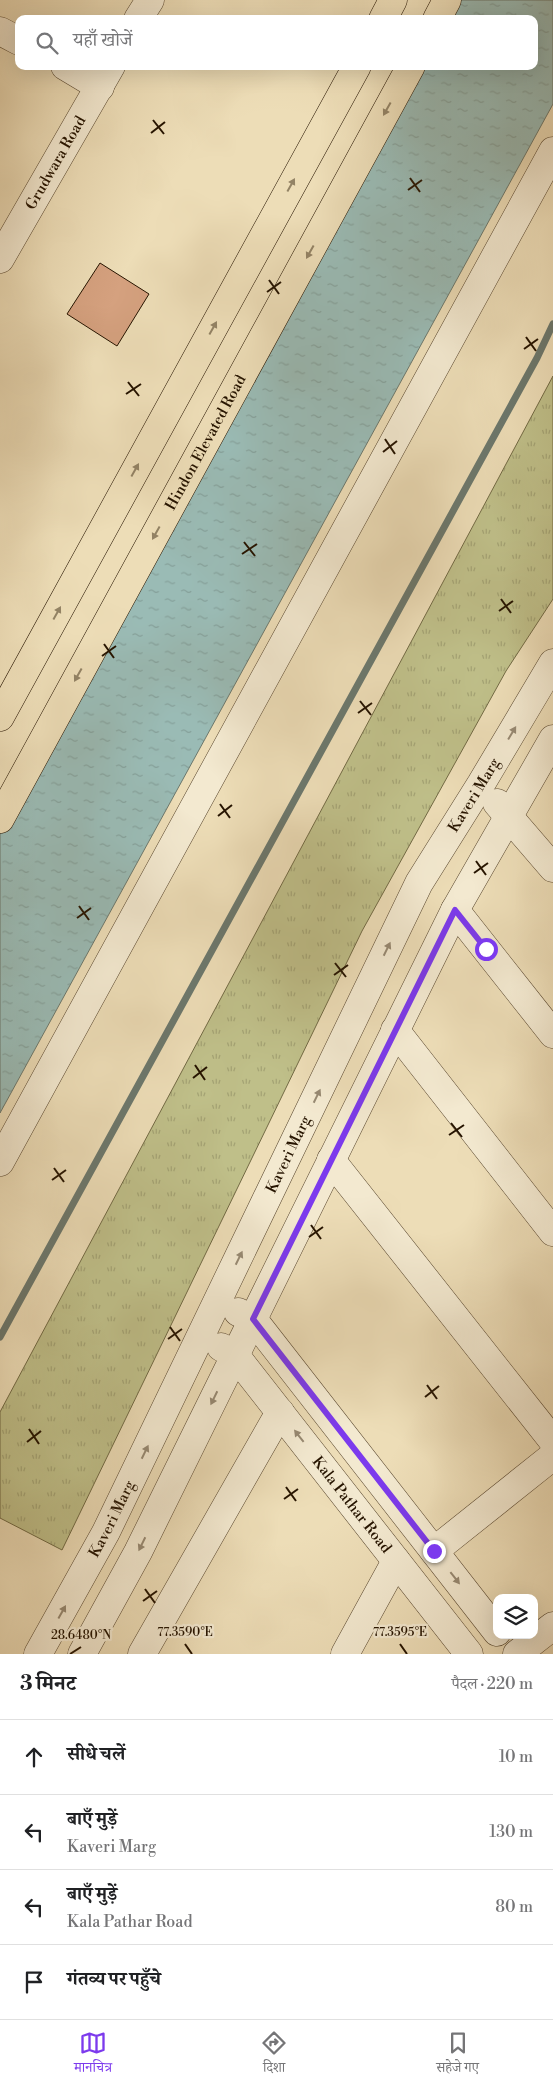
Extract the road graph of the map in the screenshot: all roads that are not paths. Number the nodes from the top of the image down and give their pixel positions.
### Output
1 (393, 0) edge
2 (447, 0) edge
3 (385, 15) edge
4 (439, 15) edge
5 (81, 70) edge
6 (355, 70) edge
7 (409, 70) edge
8 (106, 76) edge
9 (553, 151) edge
10 (9, 223) edge
11 (0, 259) edge
12 (553, 663) edge
13 (0, 717) edge
14 (553, 739) edge
15 (481, 784) junction
16 (508, 815) junction
17 (0, 819) edge
18 (553, 868) edge
19 (455, 910) junction
20 (395, 1030) junction
21 (553, 1034) edge
22 (331, 1160) junction
23 (0, 1162) edge
24 (553, 1232) edge
25 (218, 1302) junction
26 (253, 1319) junction
27 (201, 1337) junction
28 (236, 1355) junction
29 (280, 1412) junction
30 (553, 1442) edge
31 (553, 1456) edge
32 (434, 1551) junction
33 (396, 1561) junction
34 (553, 1626) edge
35 (493, 1627) edge
36 (503, 1639) edge
37 (38, 1654) edge
38 (82, 1654) edge
39 (142, 1654) edge
40 (345, 1654) edge
41 (469, 1654) edge
42 (516, 1654) edge

1 - 3 highway
2 - 4 highway
5 - 8 street
13 -> 6 highway
7 -> 17 highway, Hindon Elevated Road
8 - 10 street, Grudwara Road
9 - 23 street
10 - 11 street, Grudwara Road
15 -> 12 street, Kaveri Marg
14 - 16 street
15 - 16 street
25 -> 15 street, Kaveri Marg
16 - 18 street
16 - 19 street
19 - 20 street
19 - 21 street
20 - 22 street
20 - 24 street
22 - 26 street
22 - 30 street
25 - 26 street
25 - 27 street, Kaveri Marg
26 - 28 street
26 - 32 street
27 - 28 street
37 -> 27 street, Kaveri Marg
28 - 29 street, Kala Pathar Road
28 -> 38 street
33 -> 29 street, Kala Pathar Road
29 - 39 street
31 - 32 street
32 -> 35 street
33 - 40 street
33 - 41 street, Kala Pathar Road
34 - 42 street
36 - 42 street

